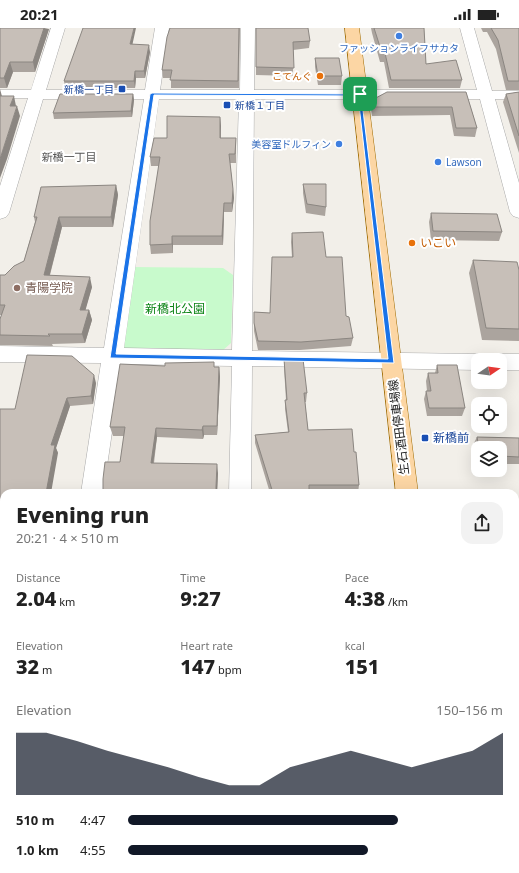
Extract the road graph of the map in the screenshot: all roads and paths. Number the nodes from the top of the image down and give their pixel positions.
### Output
1 (58, 28) edge
2 (162, 28) edge
3 (248, 28) edge
4 (352, 28) edge
5 (467, 28) edge
6 (0, 94) edge
7 (37, 94) junction
8 (152, 94) junction
9 (247, 94) junction
10 (360, 94) junction
11 (487, 95) junction
12 (519, 95) edge
13 (0, 160) edge
14 (17, 160) junction
15 (519, 212) edge
16 (0, 214) edge
17 (0, 354) edge
18 (112, 357) junction
19 (242, 359) junction
20 (392, 362) junction
21 (471, 362) edge
22 (507, 362) edge
23 (519, 362) edge
24 (93, 489) edge
25 (240, 489) edge
26 (407, 489) edge

1 - 7 street
2 - 8 street
3 - 9 street
4 - 10 main road, 生石酒田停車場線
5 - 11 street
6 - 7 street
7 - 8 street
7 - 14 street
8 - 9 street
8 - 18 street
9 - 10 street
9 - 19 street
10 - 11 street
10 - 20 main road, 生石酒田停車場線
11 - 12 street
11 - 15 street
13 - 14 street
14 - 16 street
17 - 18 street
18 - 19 street
18 - 24 street
19 - 20 street
19 - 25 street
20 - 21 street
20 - 26 main road, 生石酒田停車場線
22 - 23 street

